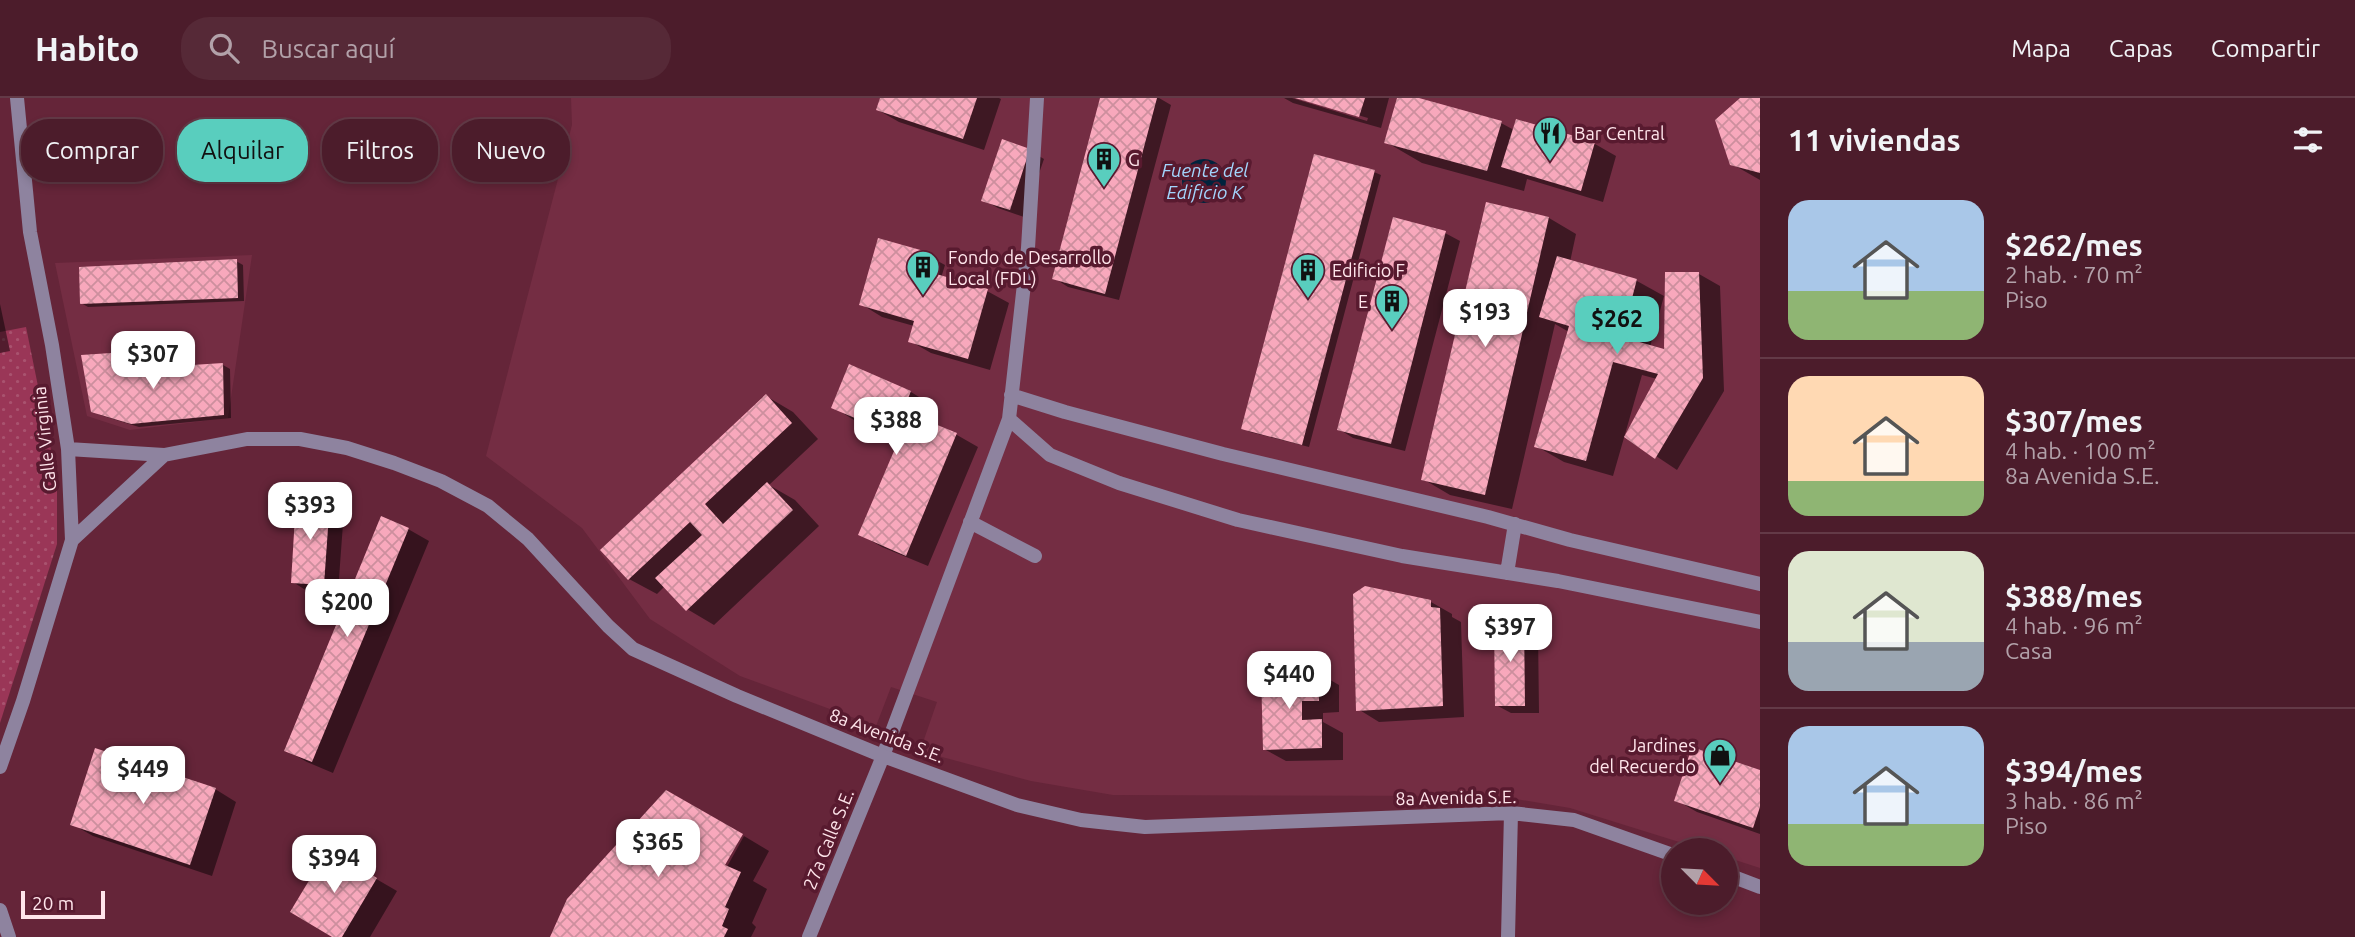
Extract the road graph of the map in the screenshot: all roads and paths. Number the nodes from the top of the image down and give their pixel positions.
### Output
1 (18, 98) edge
2 (1037, 98) edge
3 (1011, 395) junction
4 (1009, 419) junction
5 (68, 449) junction
6 (164, 455) junction
7 (970, 522) junction
8 (1515, 524) junction
9 (72, 540) junction
10 (1035, 556) dead end
11 (1507, 573) junction
12 (1760, 584) edge
13 (1760, 622) edge
14 (883, 756) junction
15 (0, 767) edge
16 (1511, 813) junction
17 (1661, 851) edge
18 (1738, 879) edge
19 (1760, 887) edge
20 (0, 911) edge
21 (9, 937) edge
22 (809, 937) edge
23 (1508, 937) edge

1 - 5 street, Calle Virginia
2 - 3 street, 27a Calle S.E.
3 - 4 street, 27a Calle S.E.
3 - 8 street
4 - 7 street, 27a Calle S.E.
4 - 11 street
5 - 6 street, 8a Avenida S.E.
5 - 9 street, Calle Virginia
6 - 9 street
6 - 14 street, 8a Avenida S.E.
7 - 10 street
7 - 14 street, 27a Calle S.E.
8 - 11 street
8 - 12 street
9 - 15 street, Calle Virginia
11 - 13 street
14 - 16 street, 8a Avenida S.E.
14 - 22 street, 27a Calle S.E.
16 - 17 street, 8a Avenida S.E.
16 - 23 street
18 - 19 street
20 - 21 street

